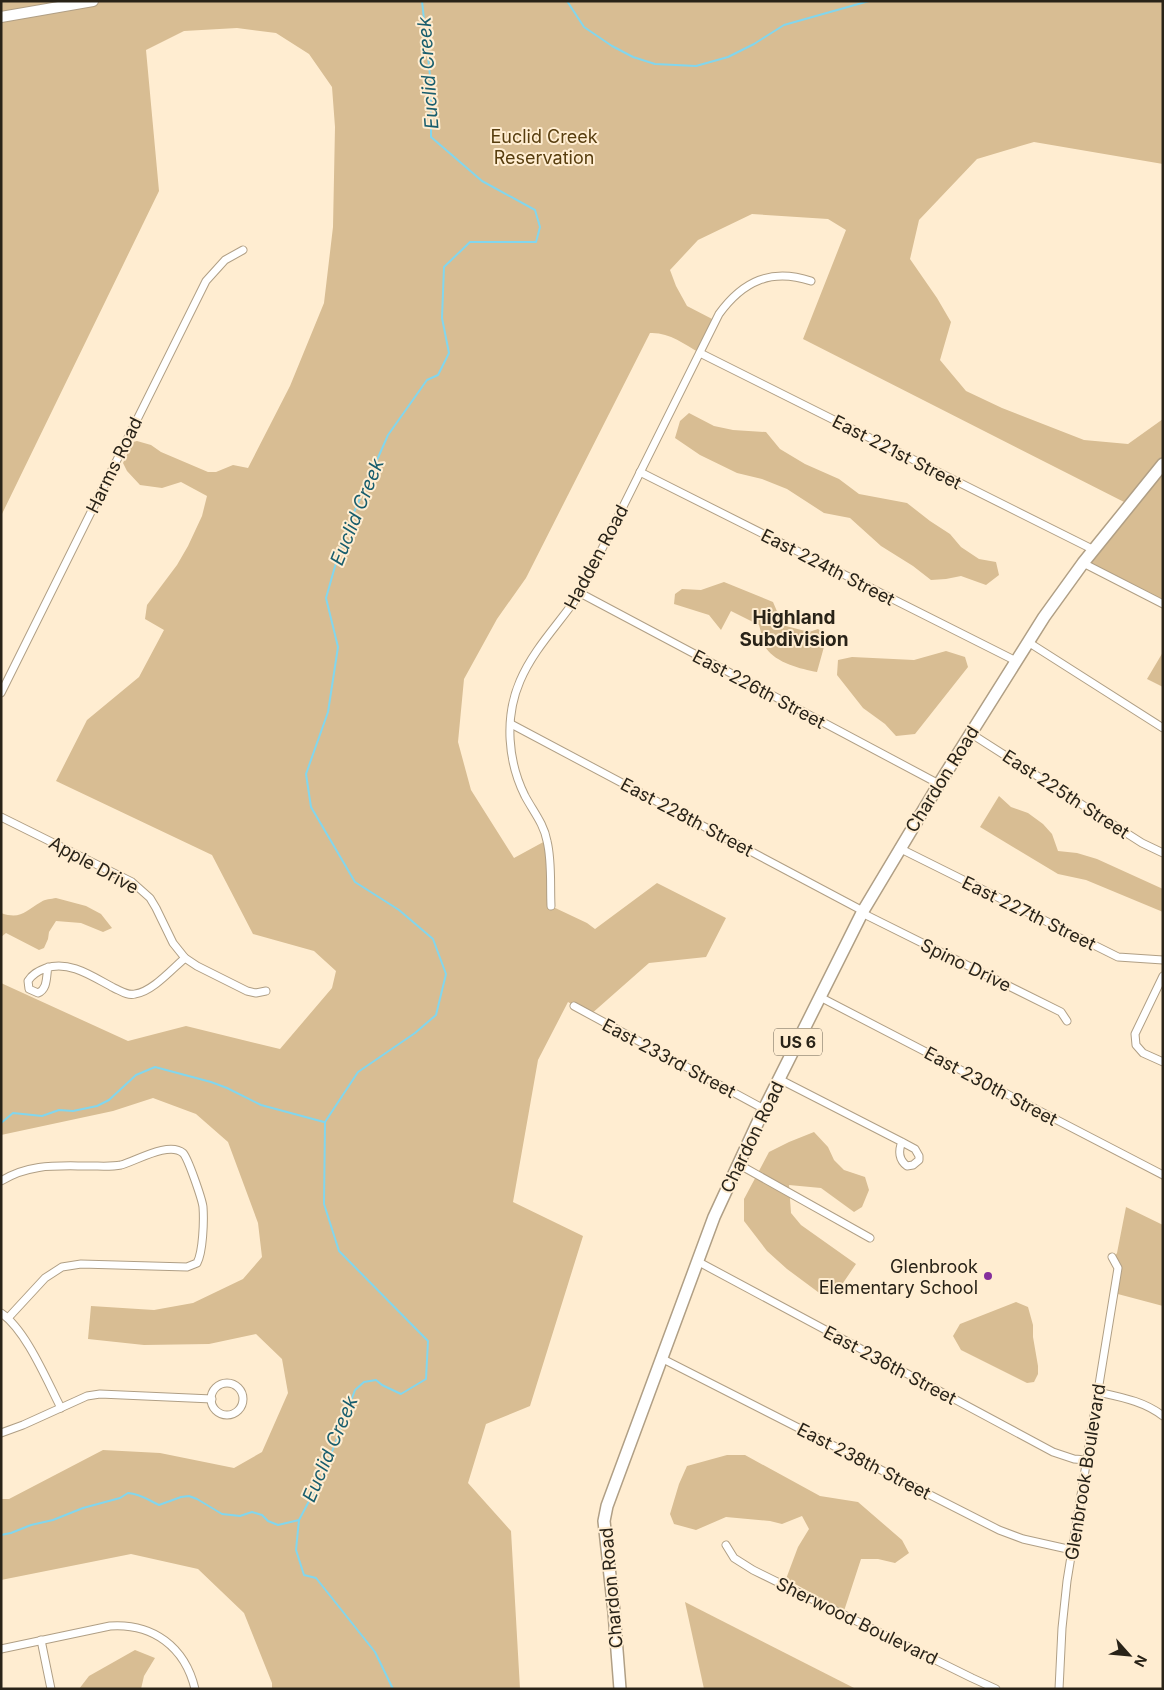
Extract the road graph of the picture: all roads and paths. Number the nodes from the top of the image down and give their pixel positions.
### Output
1 (93, 1) edge
2 (1, 17) edge
3 (243, 250) dead end
4 (811, 281) dead end
5 (700, 353) junction
6 (1163, 464) edge
7 (640, 472) junction
8 (1094, 550) junction
9 (1083, 564) junction
10 (580, 593) junction
11 (1163, 604) edge
12 (1028, 642) junction
13 (1016, 661) junction
14 (1, 693) edge
15 (511, 724) junction
16 (1163, 728) edge
17 (970, 733) junction
18 (938, 784) junction
19 (1, 817) edge
20 (899, 848) junction
21 (1163, 853) edge
22 (551, 906) dead end
23 (862, 912) junction
24 (185, 958) junction
25 (1163, 960) edge
26 (48, 967) dead end
27 (1163, 976) edge
28 (266, 991) dead end
29 (820, 997) junction
30 (574, 1006) dead end
31 (1067, 1021) dead end
32 (1163, 1062) edge
33 (780, 1079) junction
34 (764, 1109) junction
35 (902, 1142) dead end
36 (738, 1164) junction
37 (1163, 1175) edge
38 (1, 1181) edge
39 (870, 1238) dead end
40 (1112, 1257) dead end
41 (697, 1261) junction
42 (4, 1315) edge
43 (661, 1358) junction
44 (1098, 1392) junction
45 (212, 1399) junction
46 (61, 1408) junction
47 (1163, 1416) edge
48 (1, 1433) edge
49 (1086, 1460) junction
50 (726, 1545) dead end
51 (1072, 1550) junction
52 (41, 1640) junction
53 (1, 1649) edge
54 (52, 1689) edge
55 (195, 1689) edge
56 (620, 1689) edge
57 (996, 1689) edge
58 (1059, 1689) edge

1 - 2 street
3 - 14 street, Harms Road
4 - 5 street, Hadden Road
5 - 7 street, Hadden Road
5 - 8 street, East 221st Street
6 - 8 main road, Chardon Road / US 6
7 - 10 street, Hadden Road
7 - 13 street, East 224th Street
8 - 9 main road, Chardon Road / US 6
9 - 11 street
9 - 12 main road, Chardon Road / US 6
10 - 15 street, Hadden Road
10 - 18 street, East 226th Street
12 - 13 main road, Chardon Road / US 6
12 - 16 street
13 - 17 main road, Chardon Road / US 6
15 - 22 street, Hadden Road
15 - 23 street, East 228th Street
17 - 18 main road, Chardon Road / US 6
17 - 21 street, East 225th Street
18 - 20 main road, Chardon Road / US 6
19 - 24 street, Apple Drive
20 - 23 main road, Chardon Road / US 6
20 - 25 street, East 227th Street
23 - 29 main road, Chardon Road / US 6
23 - 31 street, Spino Drive
24 - 26 street
24 - 28 street, Apple Drive
27 - 32 street
29 - 33 main road, Chardon Road / US 6
29 - 37 street, East 230th Street
30 - 34 street, East 233rd Street
33 - 34 main road, Chardon Road / US 6
33 - 35 street
34 - 36 main road, Chardon Road / US 6
36 - 39 street
36 - 41 main road, Chardon Road / US 6
38 - 42 street
40 - 44 street, Glenbrook Boulevard
41 - 43 main road, Chardon Road / US 6
41 - 49 street, East 236th Street
42 - 46 street
43 - 51 street, East 238th Street
43 - 56 main road, Chardon Road / US 6
44 - 47 street
44 - 49 street, Glenbrook Boulevard
45 - 45 street
45 - 46 street
46 - 48 street
49 - 51 street, Glenbrook Boulevard
50 - 57 street, Sherwood Boulevard
51 - 58 street, Glenbrook Boulevard
52 - 53 street
52 - 54 street
52 - 55 street

